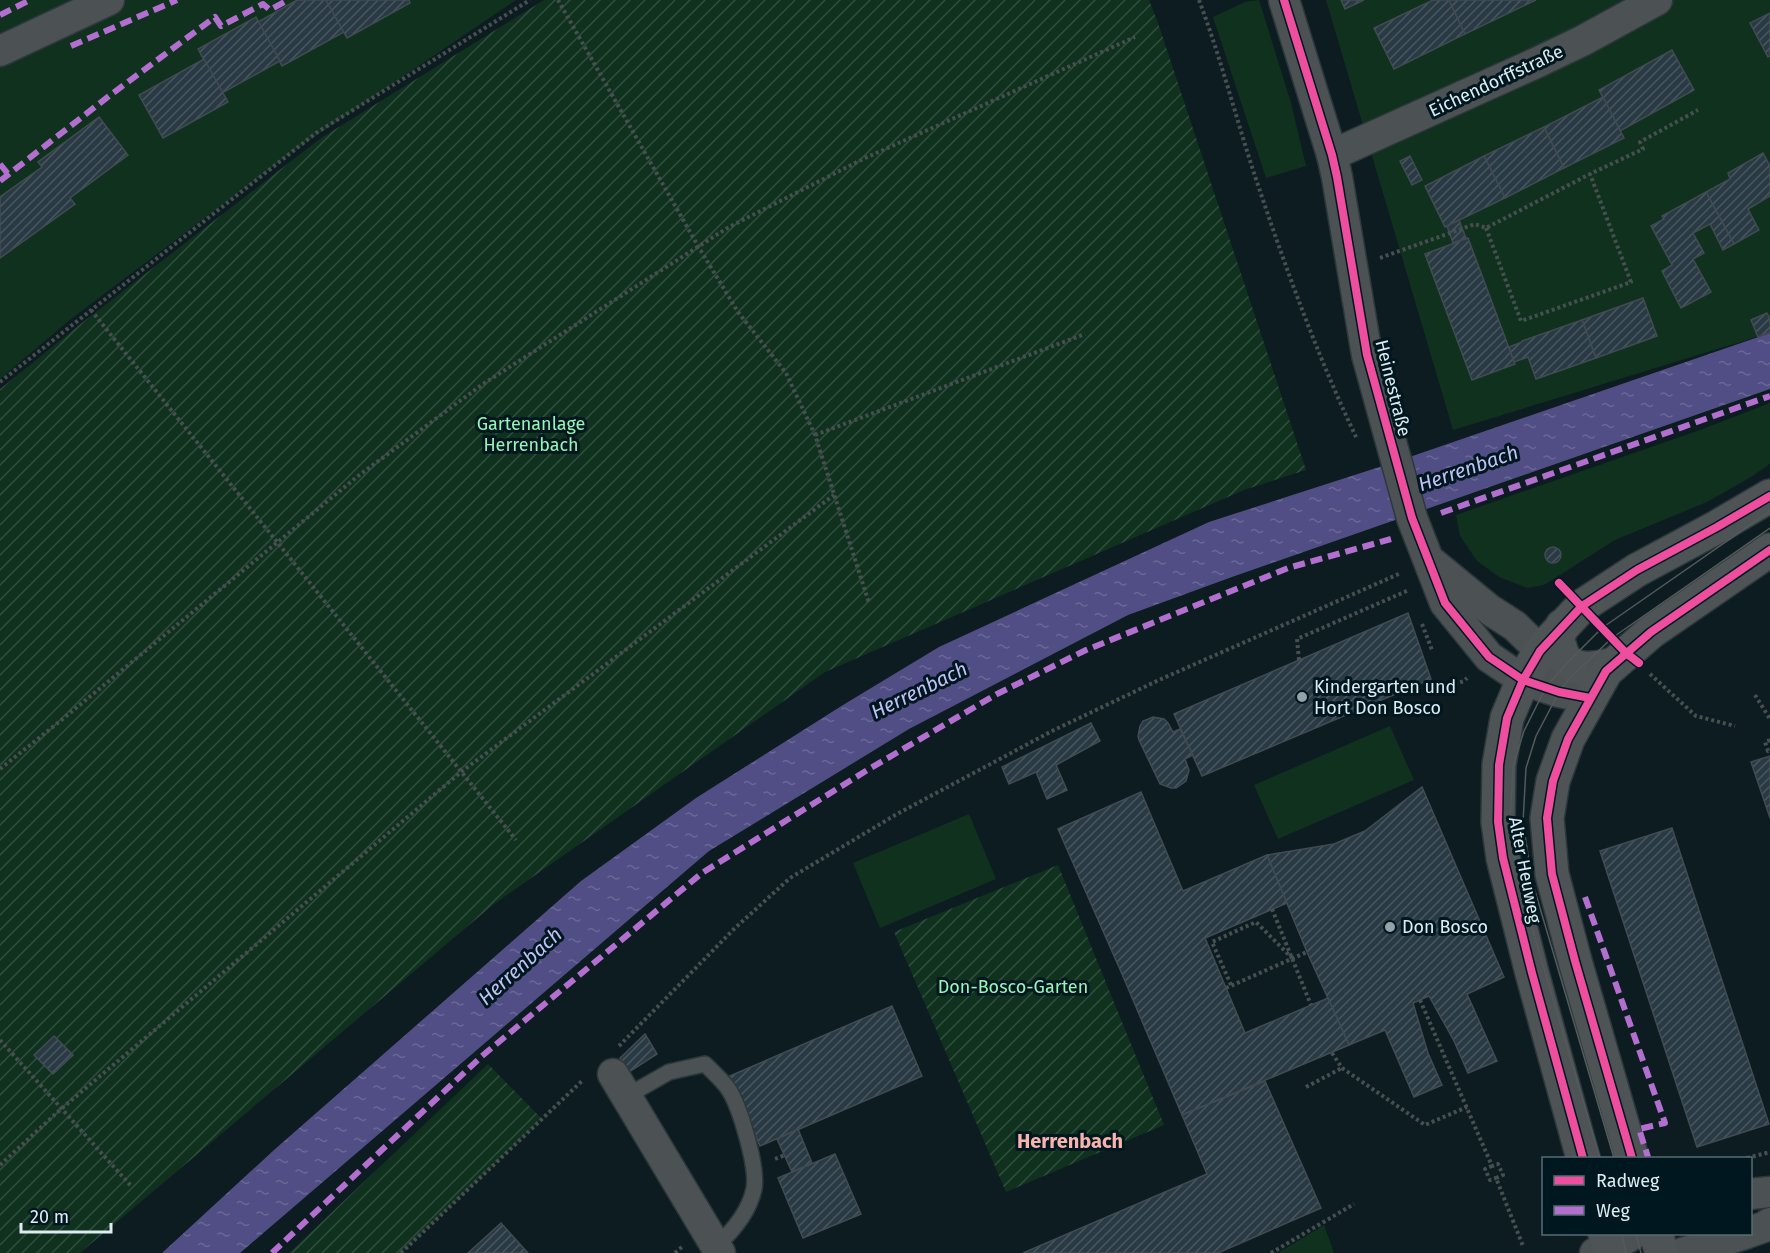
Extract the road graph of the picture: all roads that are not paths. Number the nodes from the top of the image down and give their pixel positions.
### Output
1 (109, 0) edge
2 (1284, 0) edge
3 (1657, 0) edge
4 (0, 51) edge
5 (1332, 155) junction
6 (1770, 496) edge
7 (1770, 550) edge
8 (1416, 566) junction
9 (1563, 626) junction
10 (1540, 651) junction
11 (1614, 664) junction
12 (1523, 680) junction
13 (1590, 698) junction
14 (610, 1074) joint
15 (1583, 1157) edge
16 (1632, 1157) edge
17 (1770, 1192) edge
18 (1752, 1194) edge
19 (1770, 1223) edge
20 (1752, 1231) edge
21 (1657, 1235) edge
22 (1739, 1235) edge
23 (718, 1249) edge
24 (1662, 1253) edge
25 (1682, 1253) edge

1 - 4 street
2 - 5 street, Heinestraße
3 - 5 street, Eichendorffstraße
5 - 8 street, Heinestraße
6 - 9 street, Alter Heuweg
7 - 11 street, Alter Heuweg
8 - 10 street, Heinestraße
8 - 12 street, Heinestraße
9 - 10 street, Alter Heuweg
9 - 11 street
10 - 12 street, Alter Heuweg
10 - 13 street, Heinestraße
11 - 13 street, Alter Heuweg
12 - 13 street, Heinestraße
12 - 15 street, Alter Heuweg
13 - 16 street, Alter Heuweg
14 - 23 street
14 - 23 lane
17 - 18 street
19 - 20 street
21 - 24 street
22 - 25 street

